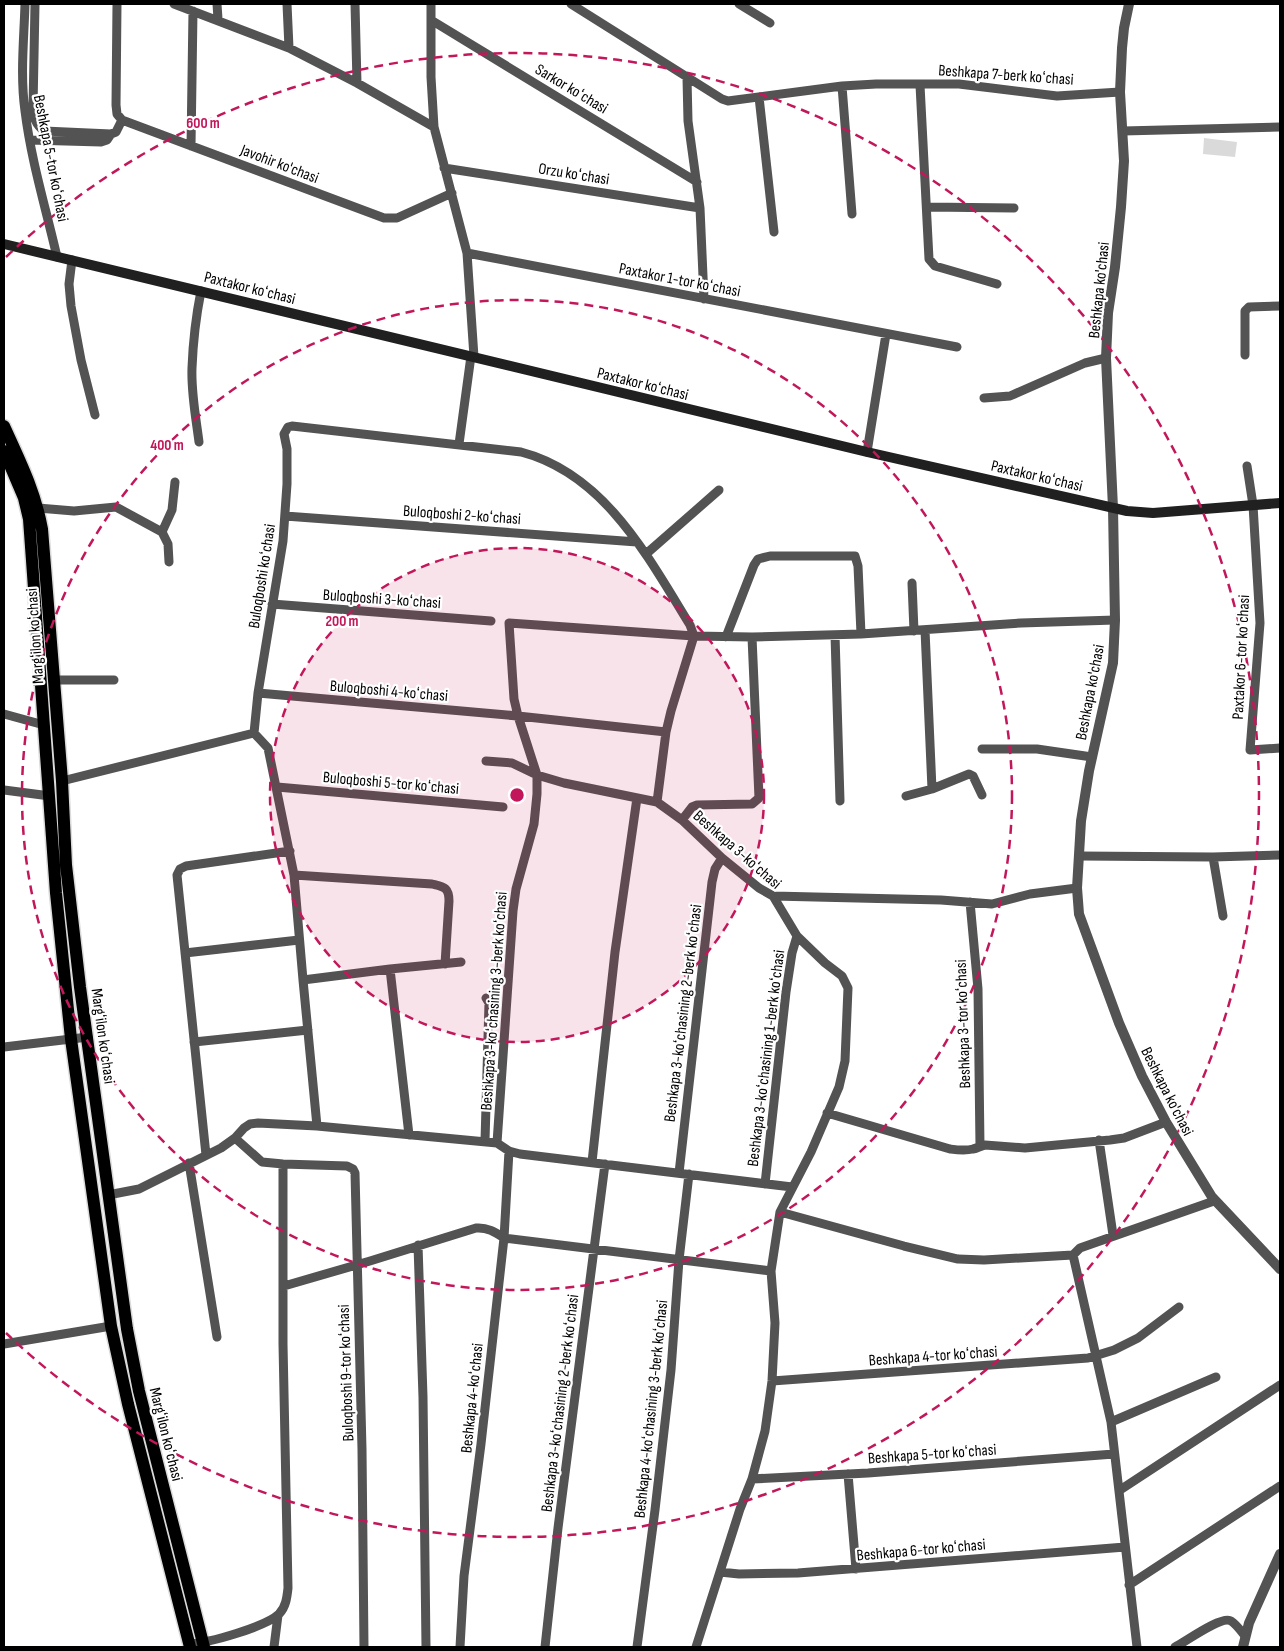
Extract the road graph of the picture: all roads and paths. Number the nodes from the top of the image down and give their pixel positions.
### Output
1 (25, 4) edge
2 (36, 4) edge
3 (117, 4) edge
4 (174, 4) edge
5 (217, 4) edge
6 (287, 4) edge
7 (355, 4) edge
8 (431, 4) edge
9 (571, 4) edge
10 (739, 4) edge
11 (1129, 4) edge
12 (192, 11) junction
13 (218, 19) junction
14 (431, 20) junction
15 (770, 23) dead end
16 (289, 48) junction
17 (687, 78) junction
18 (357, 83) junction
19 (920, 85) junction
20 (842, 86) junction
21 (1120, 92) junction
22 (759, 98) junction
23 (122, 120) junction
24 (434, 127) junction
25 (1280, 127) edge
26 (1123, 131) junction
27 (111, 134) junction
28 (30, 140) junction
29 (191, 146) junction
30 (444, 168) junction
31 (697, 182) junction
32 (452, 193) junction
33 (926, 207) junction
34 (700, 208) junction
35 (1014, 208) dead end
36 (852, 214) dead end
37 (774, 232) dead end
38 (4, 244) edge
39 (467, 253) junction
40 (57, 257) junction
41 (72, 260) junction
42 (997, 284) dead end
43 (201, 291) junction
44 (704, 298) junction
45 (1280, 306) edge
46 (886, 334) junction
47 (957, 347) dead end
48 (1245, 355) dead end
49 (472, 357) junction
50 (1106, 358) junction
51 (984, 398) dead end
52 (95, 415) dead end
53 (4, 426) edge
54 (199, 442) dead end
55 (459, 444) junction
56 (4, 451) edge
57 (867, 452) junction
58 (1247, 466) dead end
59 (175, 482) dead end
60 (719, 490) dead end
61 (1280, 503) edge
62 (1253, 505) junction
63 (38, 508) junction
64 (1113, 508) junction
65 (285, 516) junction
66 (162, 532) junction
67 (637, 542) junction
68 (646, 554) junction
69 (169, 562) dead end
70 (912, 583) dead end
71 (272, 604) junction
72 (1115, 620) junction
73 (491, 621) dead end
74 (925, 630) junction
75 (914, 631) junction
76 (861, 634) junction
77 (835, 635) junction
78 (694, 636) junction
79 (726, 637) junction
80 (752, 637) junction
81 (54, 680) junction
82 (114, 680) dead end
83 (258, 693) junction
84 (4, 714) edge
85 (518, 716) junction
86 (44, 725) junction
87 (666, 732) junction
88 (254, 733) junction
89 (1280, 748) edge
90 (982, 749) dead end
91 (1092, 757) junction
92 (486, 761) dead end
93 (537, 775) junction
94 (62, 781) junction
95 (277, 787) junction
96 (932, 789) junction
97 (4, 790) edge
98 (982, 794) dead end
99 (50, 796) junction
100 (906, 796) dead end
101 (637, 798) junction
102 (840, 801) dead end
103 (657, 802) junction
104 (503, 807) dead end
105 (682, 820) junction
106 (290, 851) junction
107 (1280, 855) edge
108 (1079, 856) junction
109 (1213, 857) junction
110 (722, 858) junction
111 (294, 875) junction
112 (1076, 888) junction
113 (773, 896) junction
114 (970, 902) junction
115 (1223, 916) dead end
116 (797, 936) junction
117 (299, 940) junction
118 (185, 953) junction
119 (461, 962) dead end
120 (445, 964) junction
121 (390, 969) junction
122 (303, 980) junction
123 (486, 998) dead end
124 (308, 1030) junction
125 (88, 1037) junction
126 (71, 1039) junction
127 (194, 1042) junction
128 (4, 1047) edge
129 (827, 1113) junction
130 (1166, 1122) junction
131 (317, 1126) junction
132 (409, 1135) junction
133 (234, 1138) junction
134 (1099, 1140) junction
135 (485, 1141) junction
136 (497, 1143) junction
137 (980, 1146) junction
138 (509, 1151) junction
139 (206, 1155) junction
140 (592, 1162) junction
141 (189, 1164) junction
142 (284, 1164) junction
143 (605, 1164) junction
144 (679, 1173) junction
145 (689, 1174) junction
146 (765, 1184) junction
147 (792, 1187) junction
148 (108, 1195) junction
149 (1214, 1201) junction
150 (780, 1212) junction
151 (1113, 1235) junction
152 (504, 1238) junction
153 (418, 1245) junction
154 (594, 1249) junction
155 (1073, 1255) junction
156 (680, 1260) junction
157 (356, 1264) junction
158 (1280, 1269) edge
159 (772, 1271) junction
160 (284, 1286) junction
161 (1179, 1307) dead end
162 (111, 1326) junction
163 (217, 1338) dead end
164 (4, 1344) edge
165 (1096, 1356) junction
166 (1216, 1376) dead end
167 (772, 1382) junction
168 (1280, 1385) edge
169 (1111, 1422) junction
170 (1114, 1454) junction
171 (848, 1474) junction
172 (752, 1479) junction
173 (1280, 1486) edge
174 (1120, 1490) junction
175 (1125, 1547) junction
176 (1280, 1554) edge
177 (856, 1569) junction
178 (720, 1572) junction
179 (1129, 1585) junction
180 (278, 1615) junction
181 (1245, 1636) junction
182 (190, 1646) edge
183 (204, 1646) edge
184 (274, 1647) edge
185 (364, 1647) edge
186 (426, 1647) edge
187 (460, 1647) edge
188 (545, 1647) edge
189 (637, 1647) edge
190 (696, 1647) edge
191 (1137, 1647) edge
192 (1175, 1647) edge
193 (1243, 1647) edge

1 - 28 street, Beshkapa 5-tor koʻchasi
2 - 27 street
3 - 23 street
4 - 12 street
5 - 13 street
6 - 16 street
7 - 18 street
8 - 14 street
9 - 17 street, Beshkapa 7-berk koʻchasi
10 - 15 street
11 - 21 street, Beshkapa ko'chasi
12 - 13 street
12 - 29 street
13 - 16 street
14 - 24 street
14 - 31 street, Sarkor koʻchasi
16 - 18 street
17 - 22 street, Beshkapa 7-berk koʻchasi
17 - 31 street
18 - 24 street
19 - 20 street, Beshkapa 7-berk koʻchasi
19 - 21 street, Beshkapa 7-berk koʻchasi
19 - 33 street, Beshkapa 7-berk koʻchasi
20 - 22 street, Beshkapa 7-berk koʻchasi
20 - 36 street
21 - 26 street, Beshkapa ko'chasi
22 - 37 street
23 - 27 street
23 - 29 street, Javohir ko'chasi
24 - 30 street
25 - 26 street
26 - 50 street, Beshkapa ko'chasi
27 - 28 street
28 - 40 street, Beshkapa 5-tor koʻchasi
29 - 32 street, Javohir ko'chasi
30 - 32 street
30 - 34 street, Orzu koʻchasi
31 - 34 street
32 - 39 street
33 - 35 street
33 - 42 street, Beshkapa 7-berk koʻchasi
34 - 44 street
38 - 40 main road, Paxtakor koʻchasi
39 - 44 street, Paxtakor 1-tor koʻchasi
39 - 49 street
40 - 41 main road, Paxtakor koʻchasi
41 - 43 main road, Paxtakor koʻchasi
41 - 52 street
43 - 49 main road, Paxtakor koʻchasi
43 - 54 street
44 - 46 street, Paxtakor 1-tor koʻchasi
45 - 48 street
46 - 47 street, Paxtakor 1-tor koʻchasi
46 - 57 street
49 - 55 street
49 - 57 main road, Paxtakor koʻchasi
50 - 51 street
50 - 64 street, Beshkapa ko'chasi
53 - 63 main road, Margʻilon koʻchasi
55 - 65 street, Buloqboshi koʻchasi
55 - 67 street
56 - 86 main road, Margʻilon koʻchasi
57 - 64 main road, Paxtakor koʻchasi
58 - 62 street
59 - 66 street
60 - 68 street
61 - 62 main road, Paxtakor koʻchasi
62 - 64 main road, Paxtakor koʻchasi
62 - 89 street, Paxtakor 6-tor koʻchasi
63 - 66 street
63 - 81 main road, Margʻilon koʻchasi
64 - 72 street, Beshkapa ko'chasi
65 - 67 street, Buloqboshi 2-koʻchasi
65 - 71 street, Buloqboshi koʻchasi
66 - 69 street
67 - 68 street
68 - 78 street
70 - 75 street
71 - 73 street, Buloqboshi 3-koʻchasi
71 - 83 street, Buloqboshi koʻchasi
72 - 74 street
72 - 91 street, Beshkapa ko'chasi
74 - 75 street
74 - 96 street
75 - 76 street
76 - 77 street
76 - 79 street
77 - 80 street
77 - 102 street
78 - 79 street
78 - 85 street, Beshkapa 3-koʻchasining 3-berk koʻchasi
78 - 87 street
79 - 80 street
80 - 105 street
81 - 82 street
81 - 94 main road, Margʻilon koʻchasi
83 - 85 street, Buloqboshi 4-koʻchasi
83 - 88 street, Buloqboshi koʻchasi
84 - 86 street
85 - 87 street, Buloqboshi 4-koʻchasi
85 - 93 street, Beshkapa 3-koʻchasining 3-berk koʻchasi
86 - 99 main road, Margʻilon koʻchasi
87 - 103 street
88 - 94 street
88 - 95 street
90 - 91 street
91 - 108 street, Beshkapa ko'chasi
92 - 93 street, Beshkapa 3-koʻchasi
93 - 101 street, Beshkapa 3-koʻchasi
93 - 136 street, Beshkapa 3-koʻchasining 3-berk koʻchasi
94 - 125 main road, Margʻilon koʻchasi
95 - 104 street, Buloqboshi 5-tor koʻchasi
95 - 106 street
96 - 98 street
96 - 100 street
97 - 99 street
99 - 126 main road, Margʻilon koʻchasi
101 - 103 street, Beshkapa 3-koʻchasi
101 - 140 street
103 - 105 street, Beshkapa 3-koʻchasi
105 - 110 street, Beshkapa 3-koʻchasi
106 - 111 street
106 - 118 street
107 - 109 street
108 - 109 street
108 - 112 street, Beshkapa ko'chasi
109 - 115 street
110 - 113 street, Beshkapa 3-koʻchasi
110 - 144 street, Beshkapa 3-koʻchasining 2-berk koʻchasi
111 - 117 street
111 - 120 street
112 - 114 street
112 - 130 street, Beshkapa ko'chasi
113 - 114 street
113 - 116 street, Beshkapa 3-koʻchasi
114 - 137 street, Beshkapa 3-tor koʻchasi
116 - 129 street, Beshkapa 3-koʻchasi
116 - 146 street, Beshkapa 3-koʻchasining 1-berk koʻchasi
117 - 118 street
117 - 122 street
118 - 127 street
119 - 120 street
120 - 121 street
121 - 122 street
121 - 132 street
122 - 124 street
123 - 135 street
124 - 127 street
124 - 131 street
125 - 126 street
125 - 148 main road, Margʻilon koʻchasi
126 - 128 street
126 - 162 main road, Margʻilon koʻchasi
127 - 139 street
129 - 137 street
129 - 147 street, Beshkapa 3-koʻchasi
130 - 134 street
130 - 149 street, Beshkapa ko'chasi
131 - 132 street
131 - 133 street
132 - 135 street
133 - 139 street
133 - 142 street
134 - 137 street
134 - 151 street
135 - 136 street
136 - 138 street
138 - 140 street
138 - 152 street, Beshkapa 4-koʻchasi
139 - 141 street
140 - 143 street
141 - 148 street
141 - 163 street
142 - 157 street, Buloqboshi 9-tor koʻchasi
142 - 160 street
143 - 144 street
143 - 154 street, Beshkapa 3-koʻchasining 2-berk koʻchasi
144 - 145 street
145 - 146 street
145 - 156 street, Beshkapa 4-koʻchasining 3-berk koʻchasi
146 - 147 street
147 - 150 street
148 - 183 main road, Margʻilon koʻchasi
149 - 151 street
149 - 158 street, Beshkapa ko'chasi
150 - 155 street
150 - 159 street
151 - 155 street
152 - 153 street
152 - 154 street
152 - 187 street, Beshkapa 4-koʻchasi
153 - 157 street
153 - 186 street
154 - 156 street
154 - 188 street, Beshkapa 3-koʻchasining 2-berk koʻchasi
155 - 165 street
156 - 159 street
156 - 189 street, Beshkapa 4-koʻchasining 3-berk koʻchasi
157 - 160 street
157 - 185 street, Buloqboshi 9-tor koʻchasi
159 - 167 street
160 - 180 street
161 - 165 street, Beshkapa 4-tor koʻchasi
162 - 164 street
162 - 182 main road, Margʻilon koʻchasi
165 - 167 street, Beshkapa 4-tor koʻchasi
165 - 169 street
166 - 169 street
167 - 172 street
168 - 174 street
169 - 170 street
170 - 171 street, Beshkapa 5-tor koʻchasi
170 - 174 street
171 - 172 street, Beshkapa 5-tor koʻchasi
171 - 177 street
172 - 178 street
173 - 179 street
174 - 175 street
175 - 177 street, Beshkapa 6-tor koʻchasi
175 - 179 street
176 - 181 street
177 - 178 street, Beshkapa 6-tor koʻchasi
178 - 190 street
179 - 191 street
180 - 183 street
180 - 184 street
181 - 192 street
181 - 193 street
182 - 183 street

